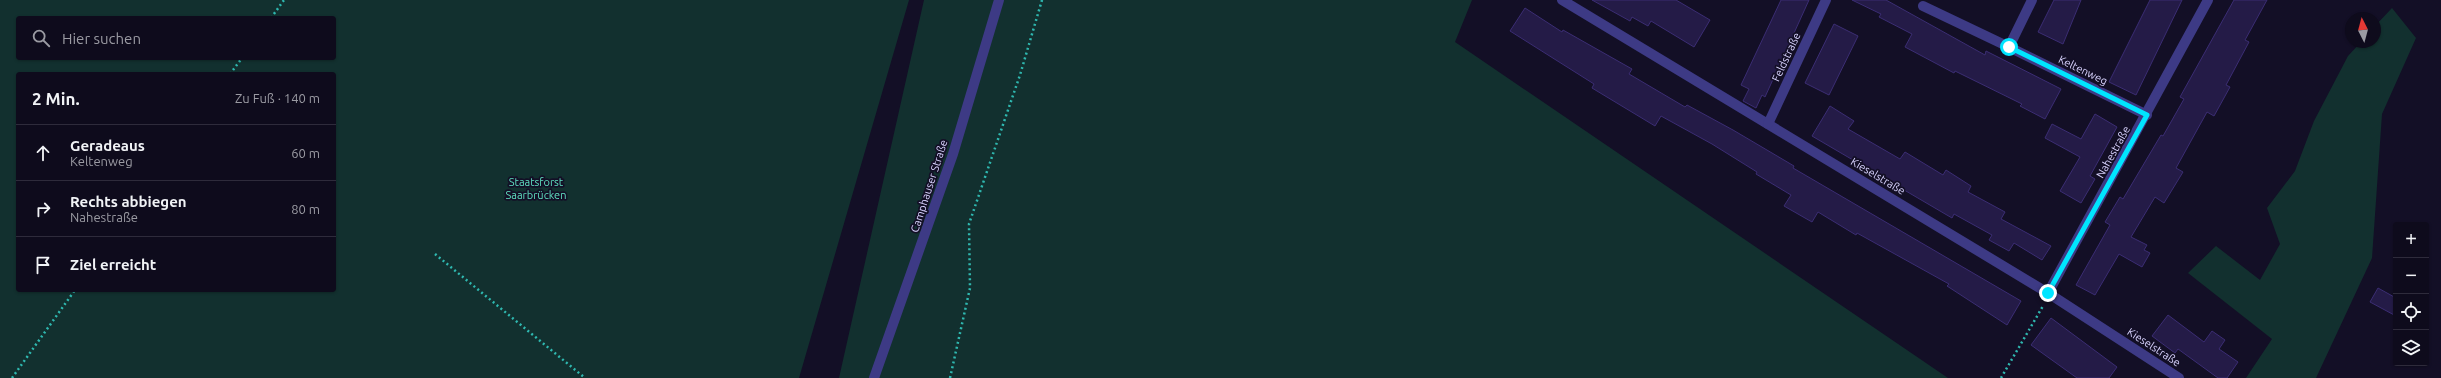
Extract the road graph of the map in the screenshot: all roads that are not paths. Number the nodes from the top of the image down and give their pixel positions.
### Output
1 (999, 0) edge
2 (1826, 0) edge
3 (2032, 0) edge
4 (2208, 0) edge
5 (1564, 1) edge
6 (1923, 6) dead end
7 (2009, 47) junction
8 (2147, 115) junction
9 (1768, 124) junction
10 (2048, 293) junction
11 (874, 378) edge
12 (2179, 378) edge

1 - 11 street, Camphauser Straße
2 - 9 street, Feldstraße
3 - 7 street
4 - 8 street, Nahestraße
5 - 9 street, Kieselstraße
6 - 7 street, Keltenweg
7 - 8 street, Keltenweg
8 - 10 street, Nahestraße
9 - 10 street, Kieselstraße
10 - 12 street, Kieselstraße

